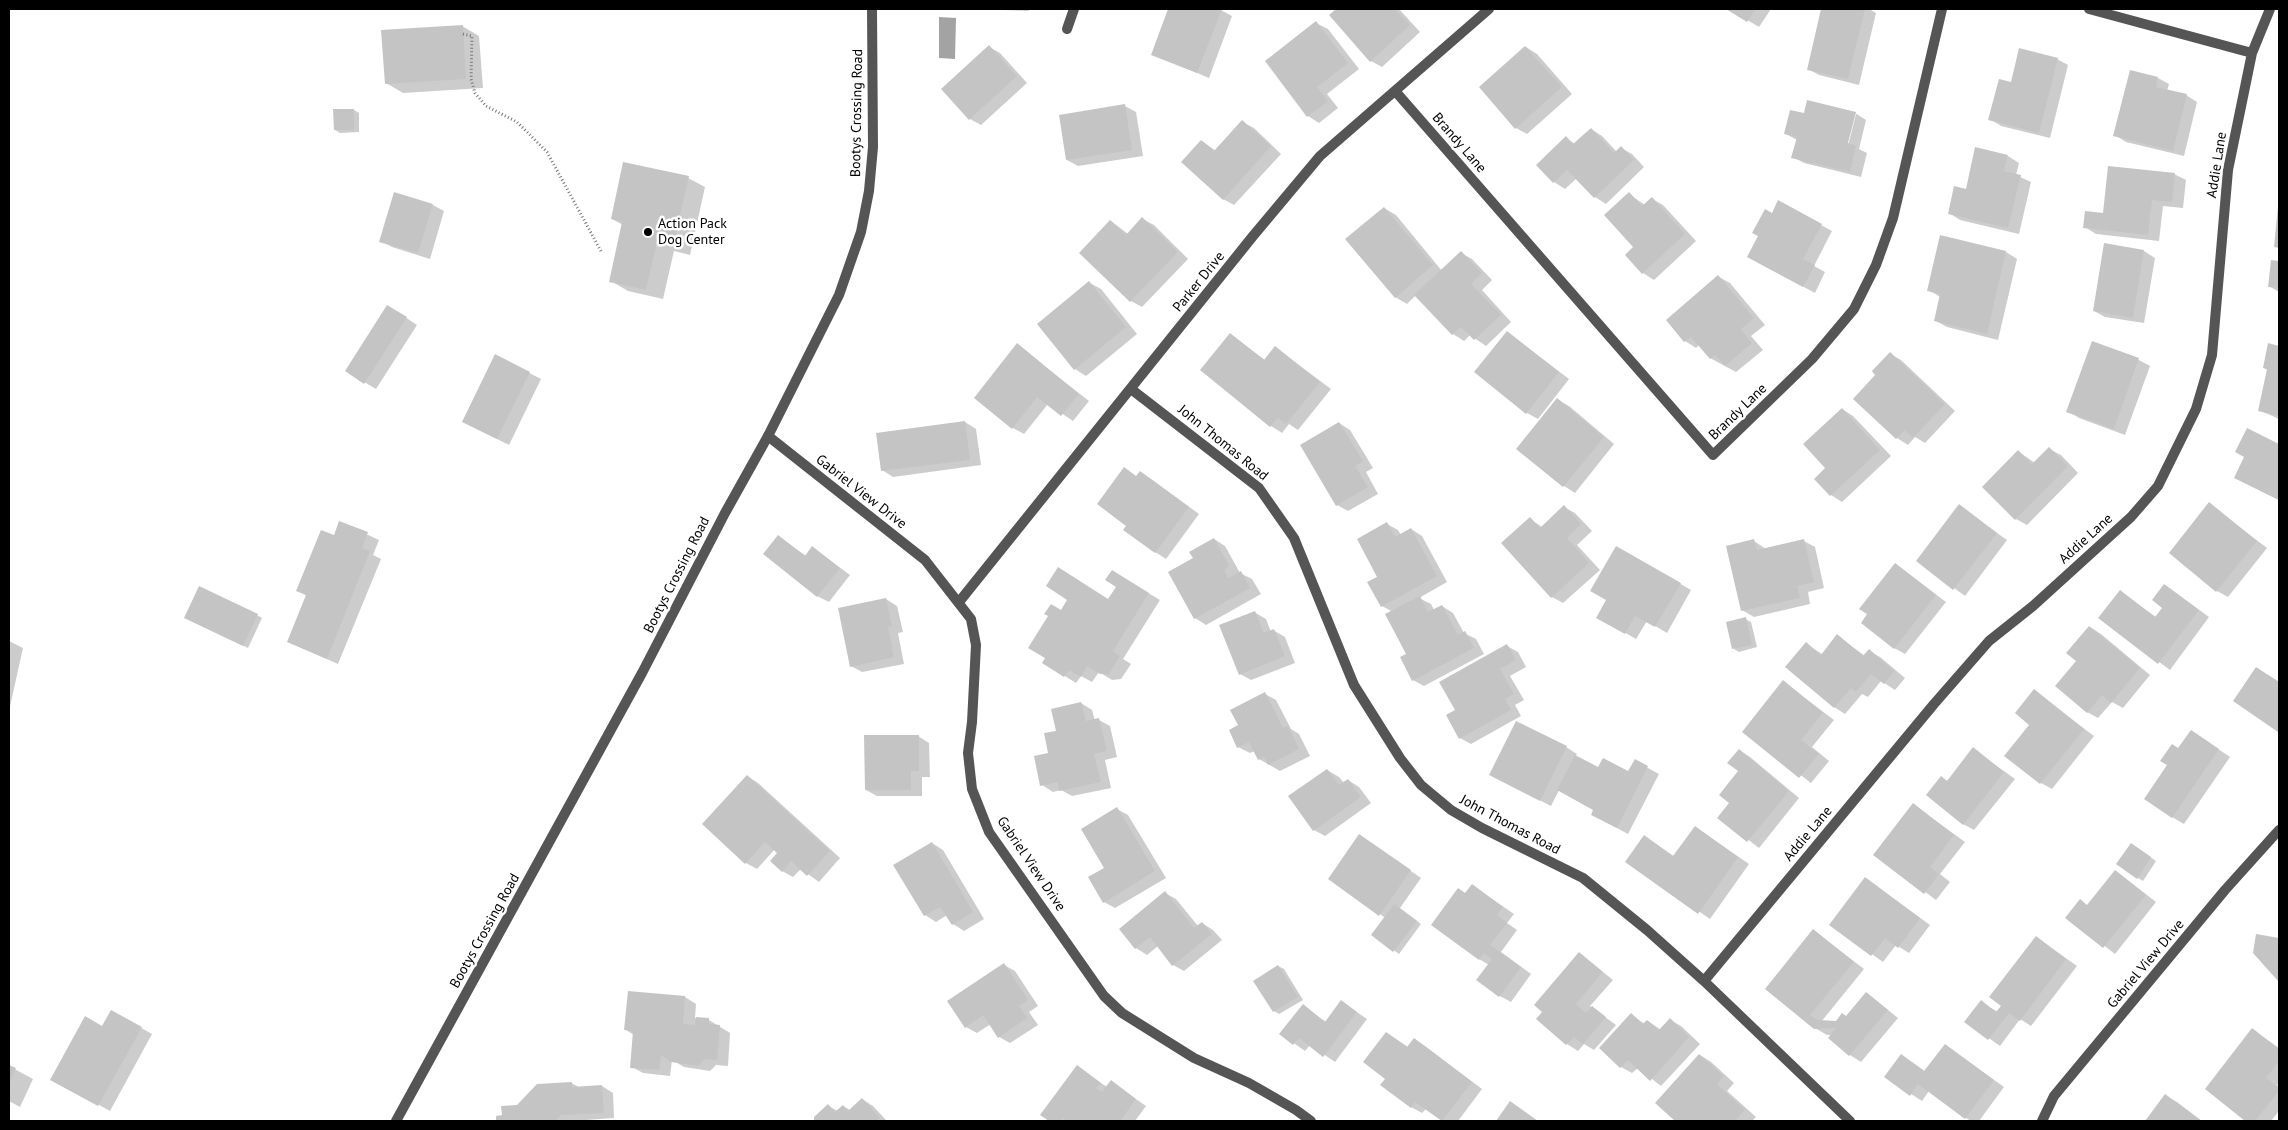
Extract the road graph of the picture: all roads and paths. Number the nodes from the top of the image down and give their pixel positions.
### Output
1 (872, 9) edge
2 (1074, 9) edge
3 (1489, 9) edge
4 (1942, 9) edge
5 (2089, 9) edge
6 (2270, 9) edge
7 (1067, 29) dead end
8 (463, 34) dead end
9 (2252, 53) junction
10 (1396, 92) junction
11 (602, 253) dead end
12 (1131, 389) junction
13 (768, 436) junction
14 (960, 602) junction
15 (2279, 830) edge
16 (1704, 981) junction
17 (396, 1121) edge
18 (1311, 1121) edge
19 (1850, 1121) edge
20 (2042, 1121) edge

1 - 13 street, Bootys Crossing Road
2 - 7 street
3 - 10 street, Parker Drive
4 - 10 street, Brandy Lane
5 - 9 street
6 - 9 street, Addie Lane
8 - 11 path
9 - 16 street, Addie Lane
10 - 12 street, Parker Drive
12 - 14 street, Parker Drive
12 - 16 street, John Thomas Road
13 - 14 street, Gabriel View Drive
13 - 17 street, Bootys Crossing Road
14 - 18 street, Gabriel View Drive
15 - 20 street, Gabriel View Drive
16 - 19 street, John Thomas Road

